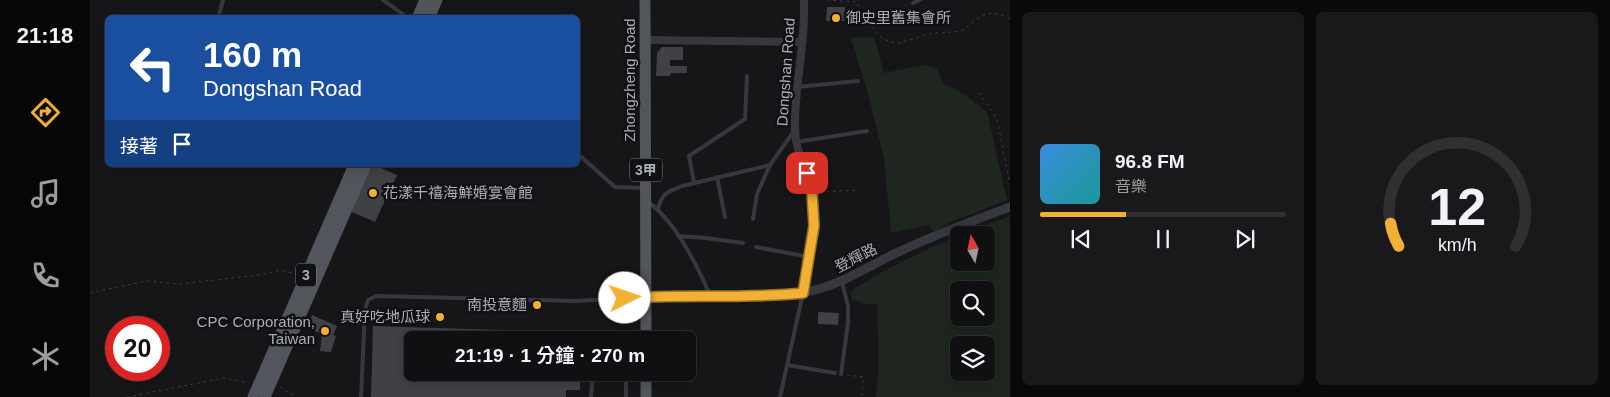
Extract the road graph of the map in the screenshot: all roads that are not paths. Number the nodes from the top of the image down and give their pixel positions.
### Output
1 (223, 0) edge
2 (383, 0) edge
3 (425, 0) edge
4 (437, 0) edge
5 (645, 0) edge
6 (804, 0) edge
7 (920, 0) edge
8 (913, 3) dead end
9 (219, 15) edge
10 (404, 15) edge
11 (418, 15) edge
12 (430, 15) edge
13 (645, 40) junction
14 (802, 42) junction
15 (747, 76) dead end
16 (858, 81) dead end
17 (796, 87) junction
18 (795, 129) junction
19 (867, 131) dead end
20 (796, 142) junction
21 (580, 156) edge
22 (770, 165) junction
23 (353, 167) edge
24 (365, 167) edge
25 (717, 177) junction
26 (694, 182) junction
27 (646, 188) junction
28 (646, 201) junction
29 (1010, 207) edge
30 (658, 209) junction
31 (725, 217) dead end
32 (752, 219) dead end
33 (678, 236) junction
34 (743, 243) dead end
35 (756, 247) dead end
36 (809, 257) junction
37 (842, 282) junction
38 (803, 293) junction
39 (646, 297) junction
40 (711, 297) junction
41 (646, 331) edge
42 (787, 365) junction
43 (834, 373) dead end
44 (841, 374) road end
45 (592, 381) edge
46 (626, 381) edge
47 (646, 381) edge
48 (253, 397) edge
49 (265, 397) edge
50 (361, 397) edge
51 (591, 397) edge
52 (626, 397) edge
53 (646, 397) edge
54 (780, 397) edge

1 - 9 lane
2 - 10 lane
3 - 11 main road
4 - 12 main road
5 - 13 main road, Zhongzheng Road / 3甲
6 - 14 street, Dongshan Road
7 - 8 lane
13 - 14 street
13 - 27 main road, Zhongzheng Road / 3甲
14 - 17 street, Dongshan Road
15 - 26 lane
16 - 17 lane
17 - 18 street, Dongshan Road
18 - 20 street, Dongshan Road
18 - 22 lane
19 - 20 lane
20 - 36 street, Dongshan Road
21 - 27 lane
22 - 25 lane
22 - 32 lane
23 - 48 main road, 3
24 - 49 main road, 3
25 - 26 lane
25 - 31 lane
26 - 30 lane
27 - 28 main road, Zhongzheng Road / 3甲
28 - 30 lane
28 - 39 main road, Zhongzheng Road / 3甲
29 - 37 street, 登輝路
30 - 33 lane
33 - 34 lane
33 - 40 lane
35 - 36 lane
36 - 38 street, Dongshan Road
37 - 38 street, 登輝路
37 - 44 lane
38 - 40 street, 登輝路
38 - 42 lane
39 - 40 street, 登輝路
39 - 41 main road, Zhongzheng Road / 3甲
39 - 50 lane
42 - 43 lane
42 - 54 lane
45 - 51 lane
46 - 52 lane
47 - 53 main road

